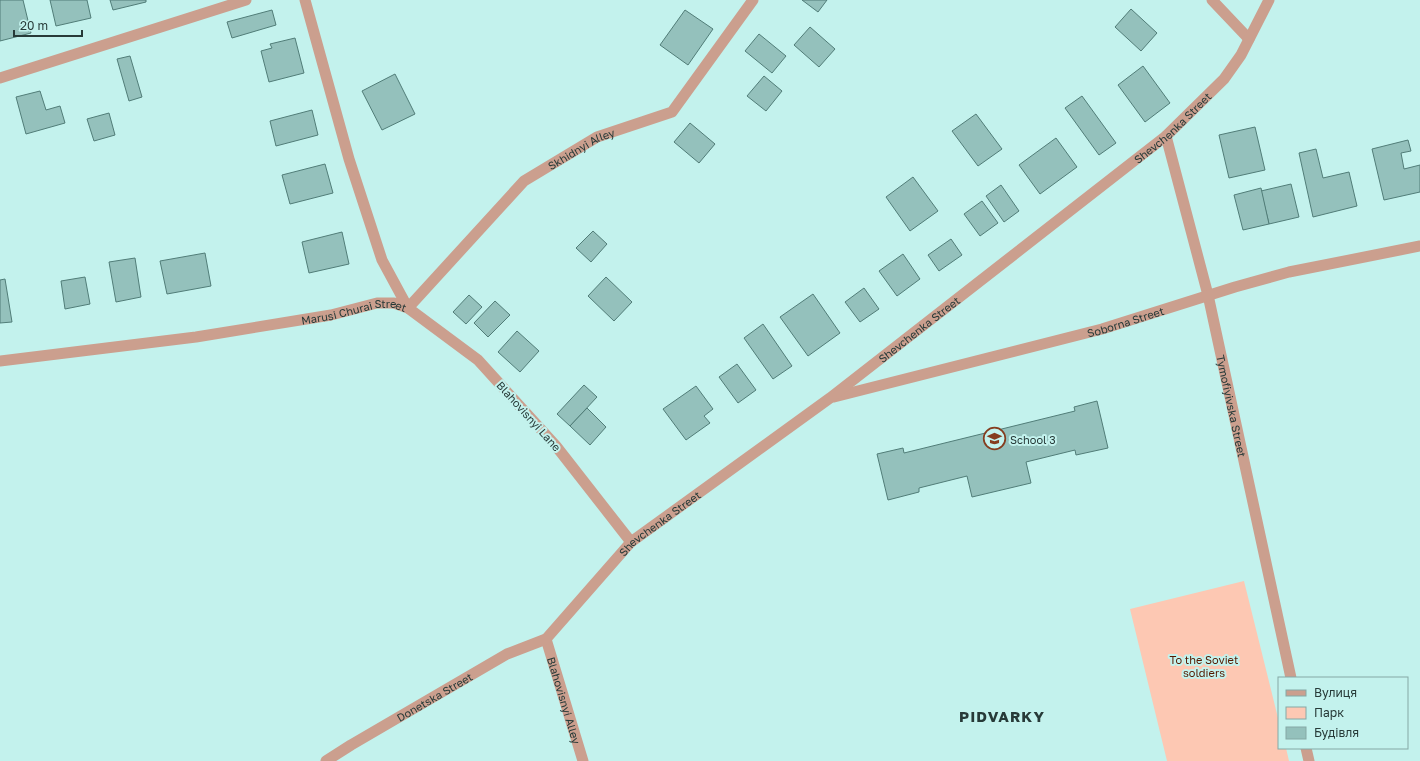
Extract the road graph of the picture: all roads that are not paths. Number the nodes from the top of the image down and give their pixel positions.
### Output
1 (246, 0) edge
2 (305, 0) edge
3 (753, 0) edge
4 (1212, 0) edge
5 (1269, 0) edge
6 (1249, 39) junction
7 (0, 78) edge
8 (1166, 136) junction
9 (1420, 246) edge
10 (1208, 295) junction
11 (408, 308) junction
12 (0, 361) edge
13 (830, 398) junction
14 (631, 542) junction
15 (546, 639) junction
16 (1291, 677) edge
17 (1306, 749) edge
18 (326, 761) edge
19 (583, 761) edge
20 (1309, 761) edge

1 - 7 street
2 - 11 street, Marusi Churai Street
3 - 11 street, Skhidnyi Alley
4 - 6 street
5 - 6 street, Shevchenka Street
6 - 8 street, Shevchenka Street
8 - 10 street, Tymofiyivska Street
8 - 13 street, Shevchenka Street
9 - 10 street, Soborna Street
10 - 13 street, Soborna Street
10 - 16 street, Tymofiyivska Street
11 - 12 street, Marusi Churai Street
11 - 14 street, Blahovisnyi Lane
13 - 14 street, Shevchenka Street
14 - 15 street, Shevchenka Street
15 - 18 street, Donetska Street
15 - 19 street, Blahovisnyi Alley
17 - 20 street

